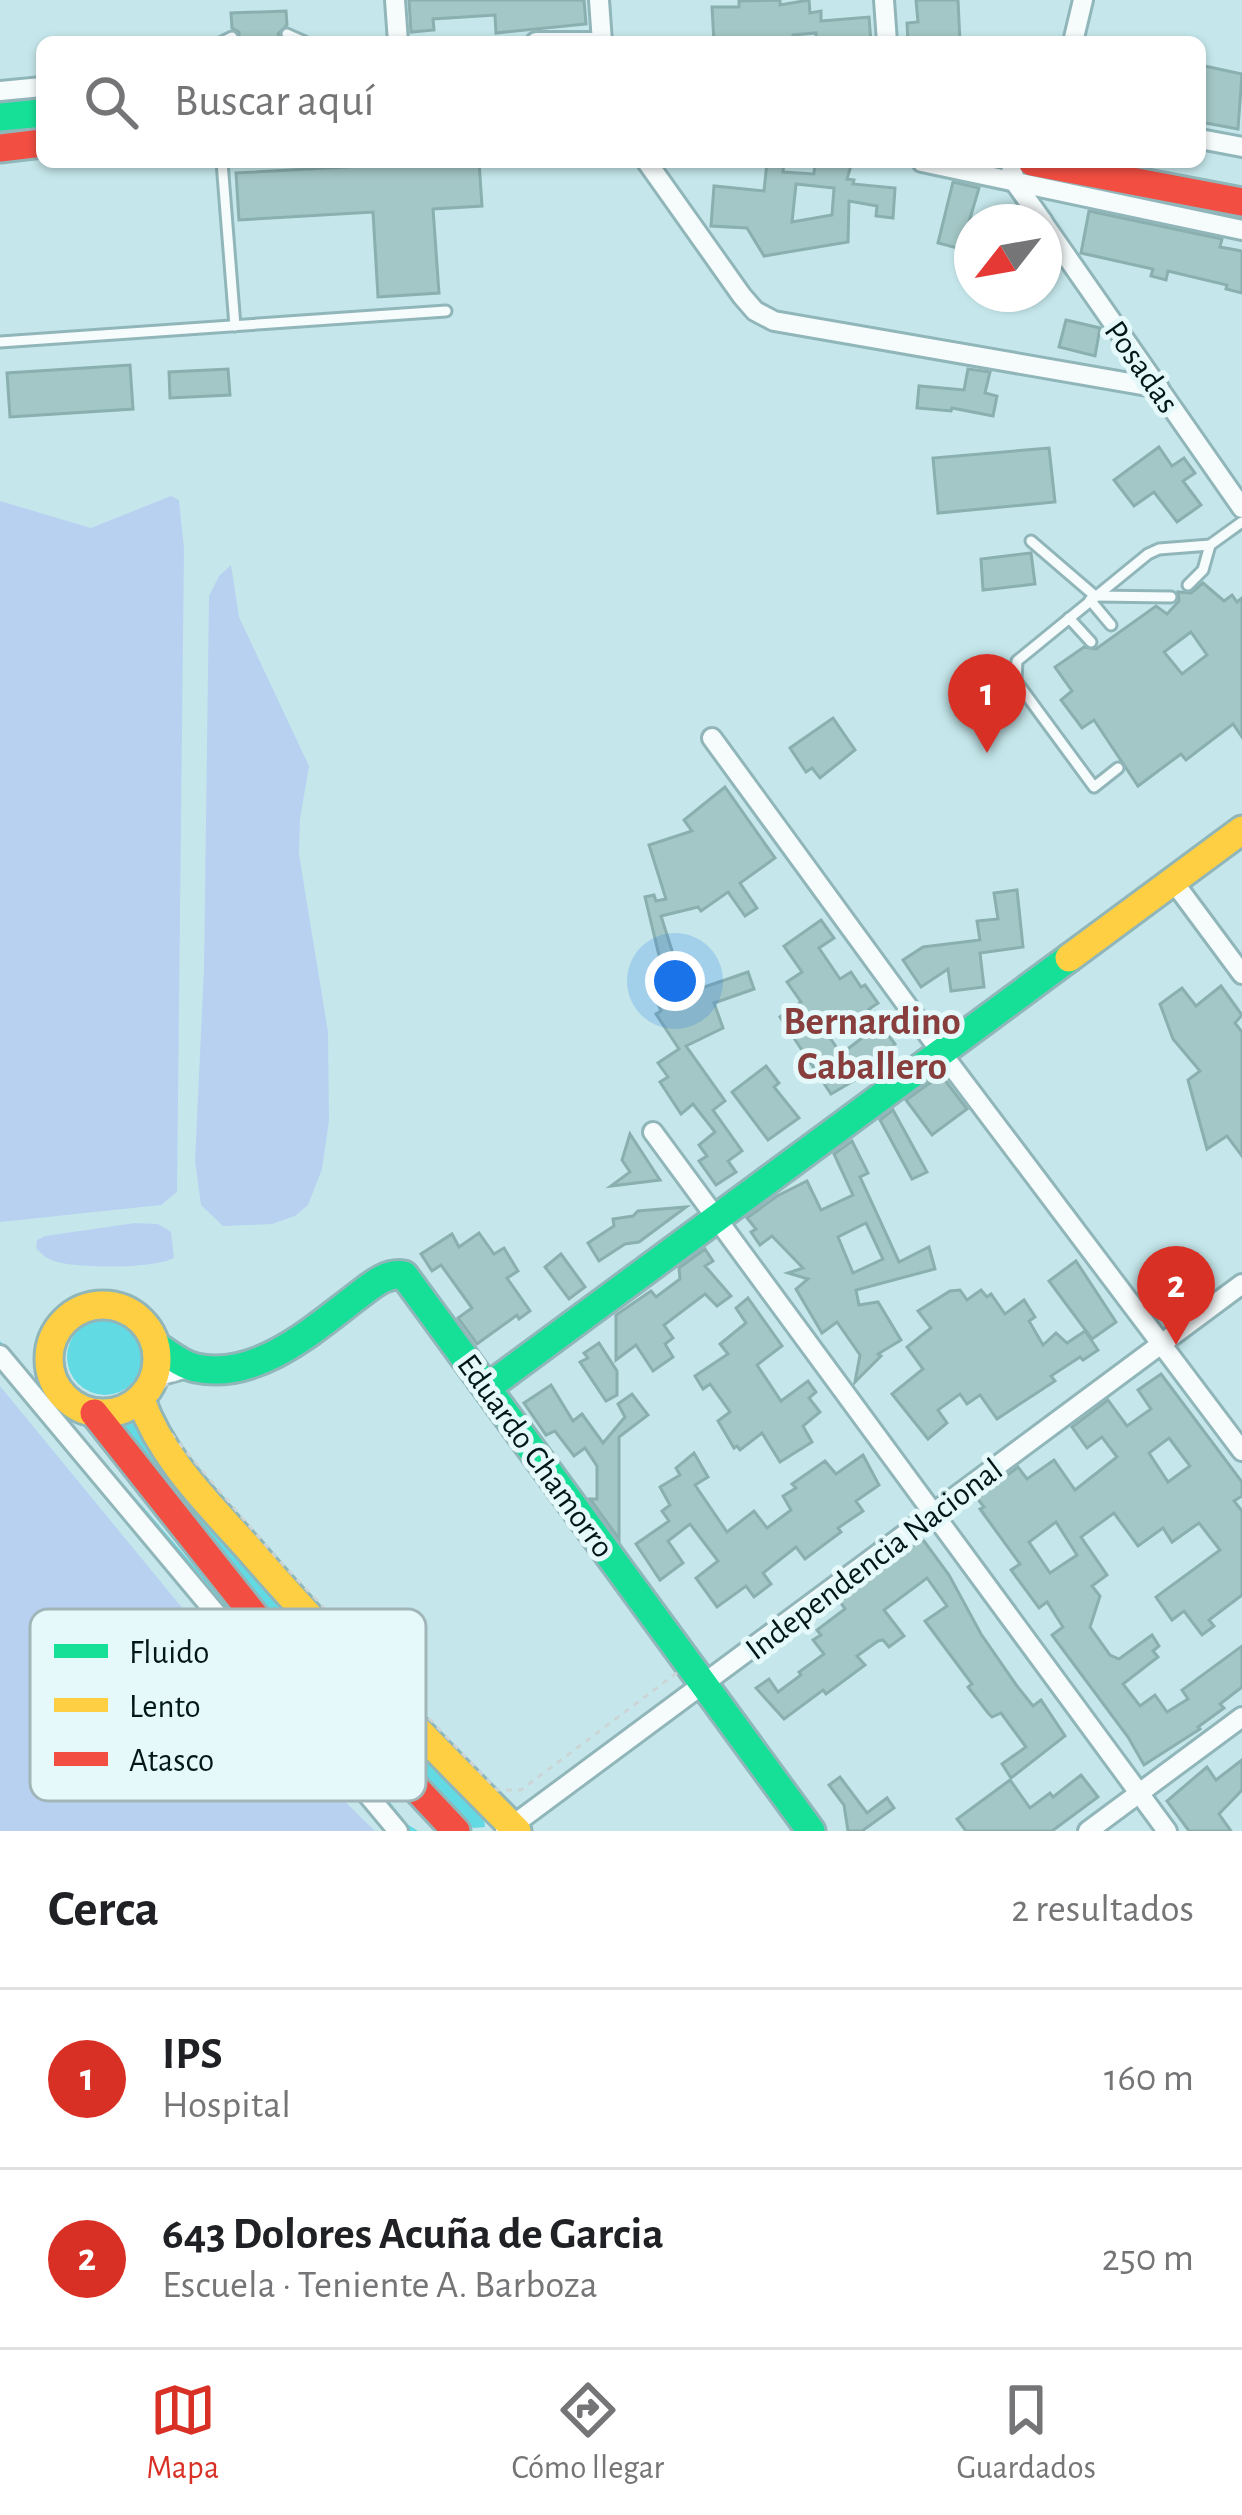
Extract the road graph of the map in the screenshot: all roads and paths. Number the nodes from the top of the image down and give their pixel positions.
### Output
1 (395, 0) edge
2 (599, 0) edge
3 (884, 0) edge
4 (1083, 0) edge
5 (287, 34) dead end
6 (292, 36) edge
7 (398, 36) edge
8 (601, 36) edge
9 (887, 36) edge
10 (1074, 36) edge
11 (36, 89) edge
12 (2, 98) edge
13 (36, 111) edge
14 (1206, 140) edge
15 (36, 144) edge
16 (1242, 147) edge
17 (0, 148) edge
18 (222, 168) edge
19 (650, 168) edge
20 (978, 168) edge
21 (1194, 168) edge
22 (1024, 173) edge
23 (1242, 178) edge
24 (1242, 202) edge
25 (1036, 204) edge
26 (1242, 230) edge
27 (1062, 250) edge
28 (446, 311) dead end
29 (235, 326) junction
30 (0, 342) edge
31 (1160, 388) junction
32 (1242, 508) edge
33 (1242, 522) edge
34 (1030, 541) dead end
35 (1210, 545) junction
36 (1188, 585) dead end
37 (1171, 597) dead end
38 (1092, 598) junction
39 (1069, 618) junction
40 (1111, 626) dead end
41 (1091, 642) dead end
42 (712, 738) dead end
43 (1118, 768) dead end
44 (1242, 830) edge
45 (1173, 881) junction
46 (1242, 974) edge
47 (941, 1052) junction
48 (653, 1132) dead end
49 (716, 1218) junction
50 (1242, 1285) edge
51 (1164, 1343) junction
52 (155, 1345) junction
53 (0, 1355) edge
54 (191, 1367) junction
55 (488, 1387) junction
56 (148, 1389) junction
57 (94, 1413) junction
58 (1242, 1451) edge
59 (933, 1513) junction
60 (212, 1609) edge
61 (249, 1609) edge
62 (303, 1609) edge
63 (325, 1609) edge
64 (693, 1677) junction
65 (426, 1715) edge
66 (1242, 1717) edge
67 (426, 1739) edge
68 (1139, 1793) junction
69 (426, 1799) edge
70 (373, 1801) edge
71 (511, 1829) edge
72 (398, 1831) edge
73 (456, 1831) edge
74 (811, 1831) edge
75 (1088, 1831) edge
76 (1167, 1831) edge

1 - 7 street
2 - 8 street
3 - 9 street
4 - 10 street
5 - 6 lane
11 - 12 street
12 - 13 main road
14 - 16 street
15 - 17 main road
18 - 29 lane
19 - 31 street
20 - 22 street
21 - 23 main road
22 - 24 main road
22 - 25 street, Posadas
22 - 26 street
27 - 31 street, Posadas
28 - 29 lane
29 - 30 lane
31 - 32 street, Posadas
33 - 35 lane
34 - 38 lane
35 - 36 lane
35 - 38 lane
37 - 38 lane
38 - 39 lane
38 - 40 lane
39 - 41 lane
39 - 43 lane
42 - 47 street
44 - 45 main road
45 - 46 street
45 - 47 main road
47 - 49 main road
47 - 51 street
48 - 49 street
49 - 55 main road
49 - 59 street
50 - 51 street, Independencia Nacional
51 - 58 street
51 - 59 street, Independencia Nacional
52 - 54 main road
52 - 56 main road
52 - 57 main road
53 - 60 street
54 - 55 main road, Eduardo Chamorro
54 - 56 street, Eduardo Chamorro
55 - 64 main road, Eduardo Chamorro
56 - 57 main road
56 - 62 main road
57 - 61 main road
59 - 64 street, Independencia Nacional
59 - 68 street
63 - 64 path
64 - 65 path
64 - 71 street, Independencia Nacional
64 - 74 main road, Eduardo Chamorro
66 - 68 street
67 - 71 main road
68 - 75 street
68 - 76 street
69 - 73 main road
70 - 72 street

